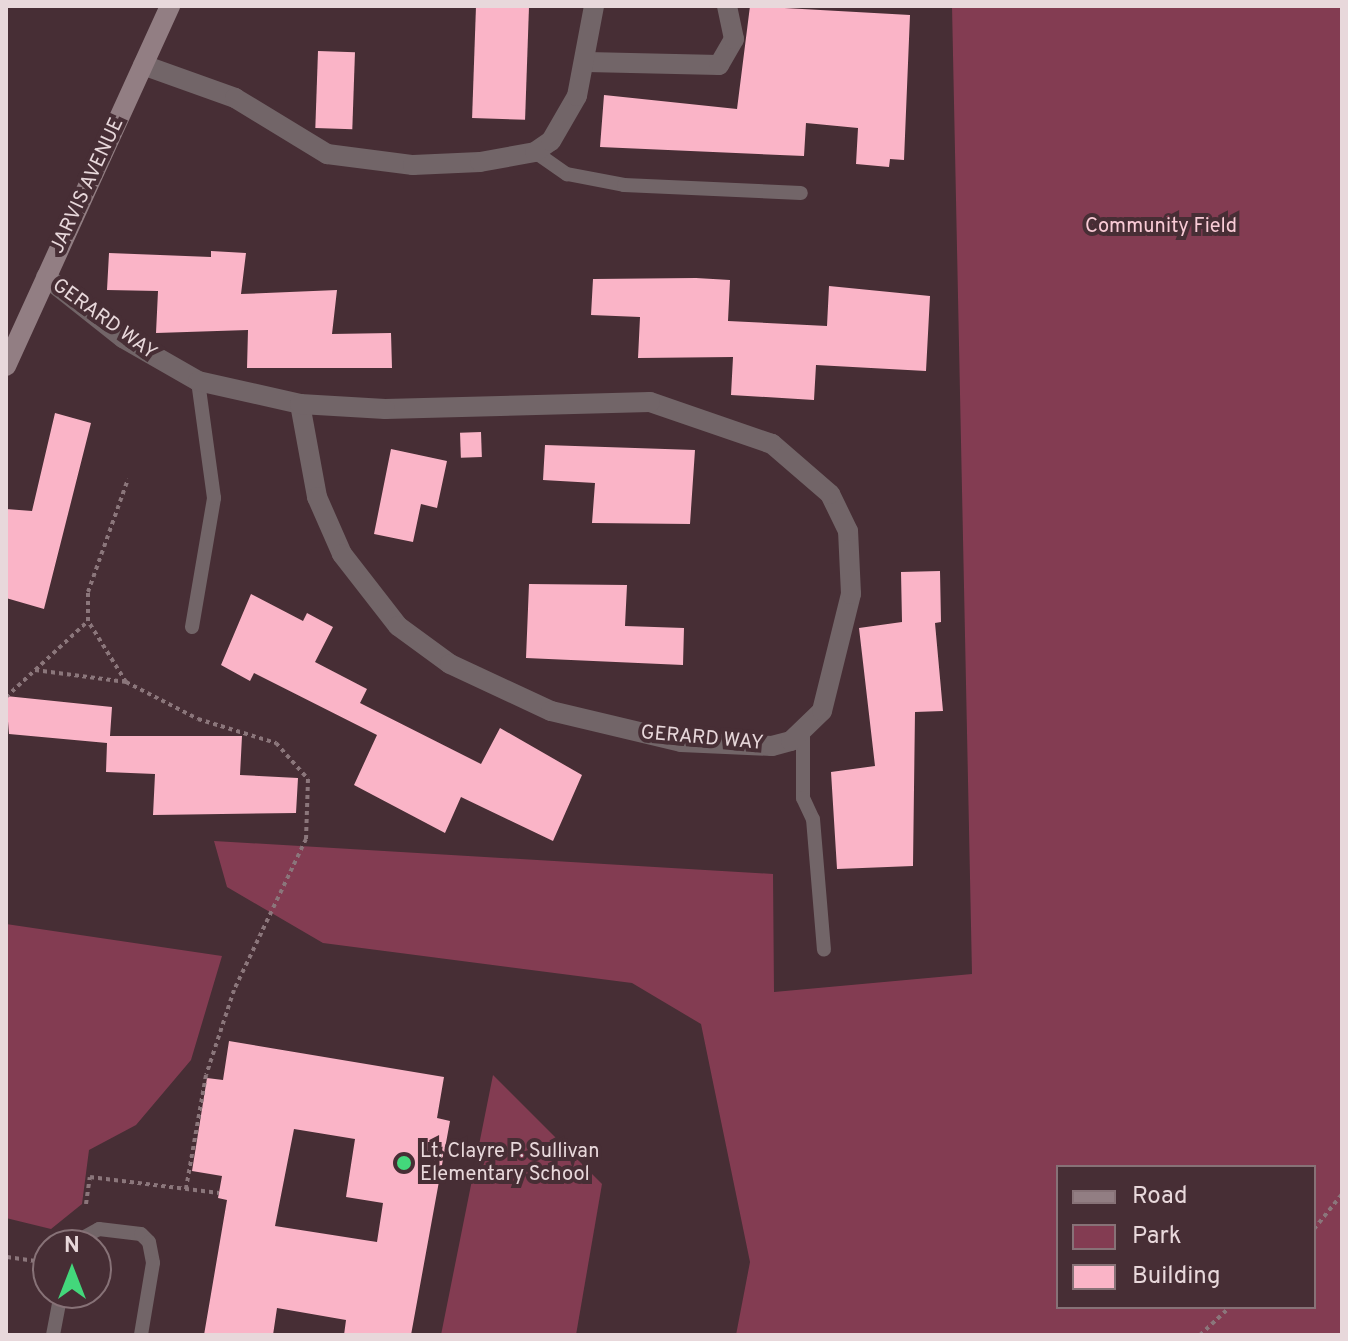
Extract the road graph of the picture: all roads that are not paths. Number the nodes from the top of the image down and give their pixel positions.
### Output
1 (170, 6) edge
2 (594, 6) edge
3 (727, 6) edge
4 (587, 62) junction
5 (143, 65) junction
6 (535, 152) junction
7 (801, 193) dead end
8 (46, 277) junction
9 (6, 366) edge
10 (198, 381) junction
11 (300, 404) junction
12 (192, 627) dead end
13 (803, 732) junction
14 (824, 950) dead end
15 (112, 1231) edge
16 (58, 1309) edge
17 (53, 1335) edge
18 (141, 1335) edge

1 - 5 street, JARVIS AVENUE
2 - 4 street
3 - 4 street
4 - 6 street
5 - 6 street
5 - 8 street, JARVIS AVENUE
6 - 7 lane
8 - 9 street, JARVIS AVENUE
8 - 10 street, GERARD WAY
10 - 11 street, GERARD WAY
10 - 12 lane
11 - 13 street, GERARD WAY
11 - 13 street, GERARD WAY
13 - 14 lane
15 - 18 lane
16 - 17 lane

